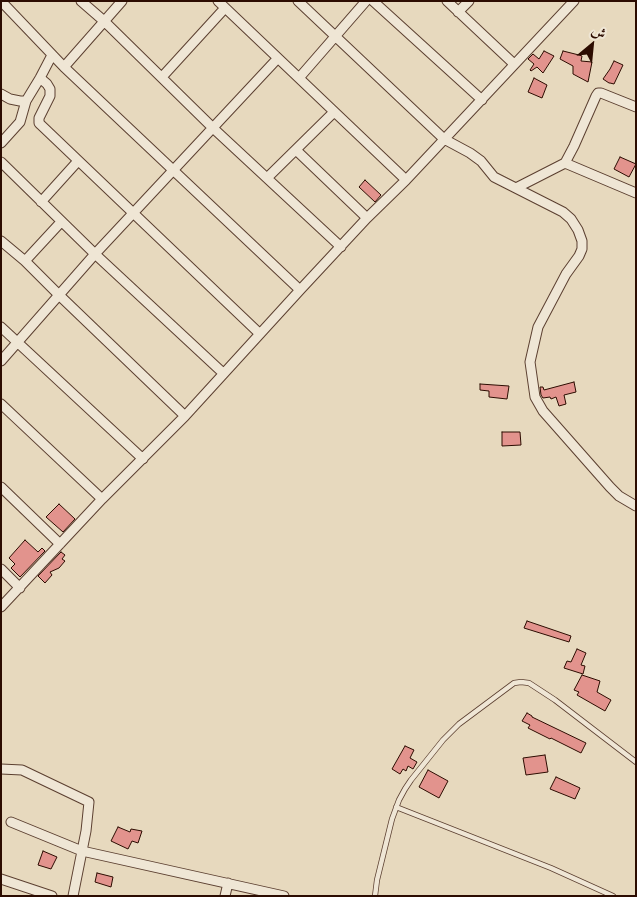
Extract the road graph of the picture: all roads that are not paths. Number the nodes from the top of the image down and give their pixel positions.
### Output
1 (1, 1) edge
2 (81, 1) edge
3 (122, 1) edge
4 (298, 1) edge
5 (366, 1) edge
6 (373, 1) edge
7 (447, 1) edge
8 (469, 1) edge
9 (574, 1) edge
10 (221, 5) edge
11 (458, 12) junction
12 (104, 21) junction
13 (335, 37) junction
14 (52, 55) junction
15 (278, 58) junction
16 (514, 64) junction
17 (64, 67) junction
18 (162, 77) junction
19 (40, 78) junction
20 (299, 78) junction
21 (1, 94) edge
22 (482, 100) junction
23 (26, 101) junction
24 (636, 107) edge
25 (334, 112) junction
26 (213, 128) junction
27 (444, 139) junction
28 (1, 143) edge
29 (296, 150) junction
30 (78, 161) junction
31 (1, 162) edge
32 (566, 163) junction
33 (173, 170) junction
34 (267, 178) junction
35 (406, 180) junction
36 (516, 188) junction
37 (636, 193) edge
38 (41, 202) junction
39 (133, 213) junction
40 (367, 218) junction
41 (61, 222) junction
42 (1, 241) edge
43 (341, 247) junction
44 (95, 254) junction
45 (25, 261) junction
46 (300, 290) junction
47 (59, 296) junction
48 (1, 327) edge
49 (260, 334) junction
50 (18, 342) junction
51 (1, 361) edge
52 (223, 373) junction
53 (1, 404) edge
54 (185, 416) junction
55 (143, 459) junction
56 (1, 487) edge
57 (102, 499) junction
58 (636, 506) edge
59 (60, 544) junction
60 (1, 569) edge
61 (20, 588) junction
62 (1, 607) edge
63 (636, 762) edge
64 (1, 769) edge
65 (396, 807) junction
66 (11, 822) dead end
67 (82, 851) junction
68 (1, 879) edge
69 (228, 883) junction
70 (52, 896) edge
71 (73, 896) edge
72 (225, 896) edge
73 (284, 896) edge
74 (375, 896) edge
75 (613, 896) edge

1 - 14 street
2 - 12 street
3 - 12 street
4 - 13 street
5 - 13 street
6 - 22 street
7 - 11 street
8 - 11 street
9 - 16 street
10 - 15 street
10 - 18 street
11 - 16 street
12 - 17 street
12 - 18 street
13 - 20 street
13 - 27 street
14 - 17 street
14 - 19 street
15 - 20 street
15 - 26 street
16 - 22 street
17 - 33 street
18 - 26 street
19 - 23 street
19 - 30 street
20 - 25 street
21 - 23 street
22 - 27 street
23 - 28 street
24 - 32 street
25 - 29 street
25 - 35 street
26 - 33 street
26 - 34 street
27 - 35 street
27 - 36 street
29 - 34 street
29 - 40 street
30 - 38 street
30 - 39 street
31 - 38 street
32 - 36 street
32 - 37 street
33 - 39 street
33 - 46 street
34 - 43 street
35 - 40 street
36 - 58 street
38 - 41 street
39 - 44 street
39 - 49 street
40 - 43 street
41 - 44 street
41 - 45 street
42 - 45 street
43 - 46 street
44 - 47 street
44 - 52 street
45 - 47 street
46 - 49 street
47 - 50 street
47 - 54 street
48 - 50 street
49 - 52 street
50 - 51 street
50 - 55 street
52 - 54 street
53 - 57 street
54 - 55 street
55 - 57 street
56 - 59 street
57 - 59 street
59 - 61 street
60 - 61 street
61 - 62 street
63 - 65 lane
64 - 67 street
65 - 74 lane
65 - 75 lane
66 - 67 street
67 - 69 street
67 - 71 street
68 - 70 street
69 - 72 street
69 - 73 street

